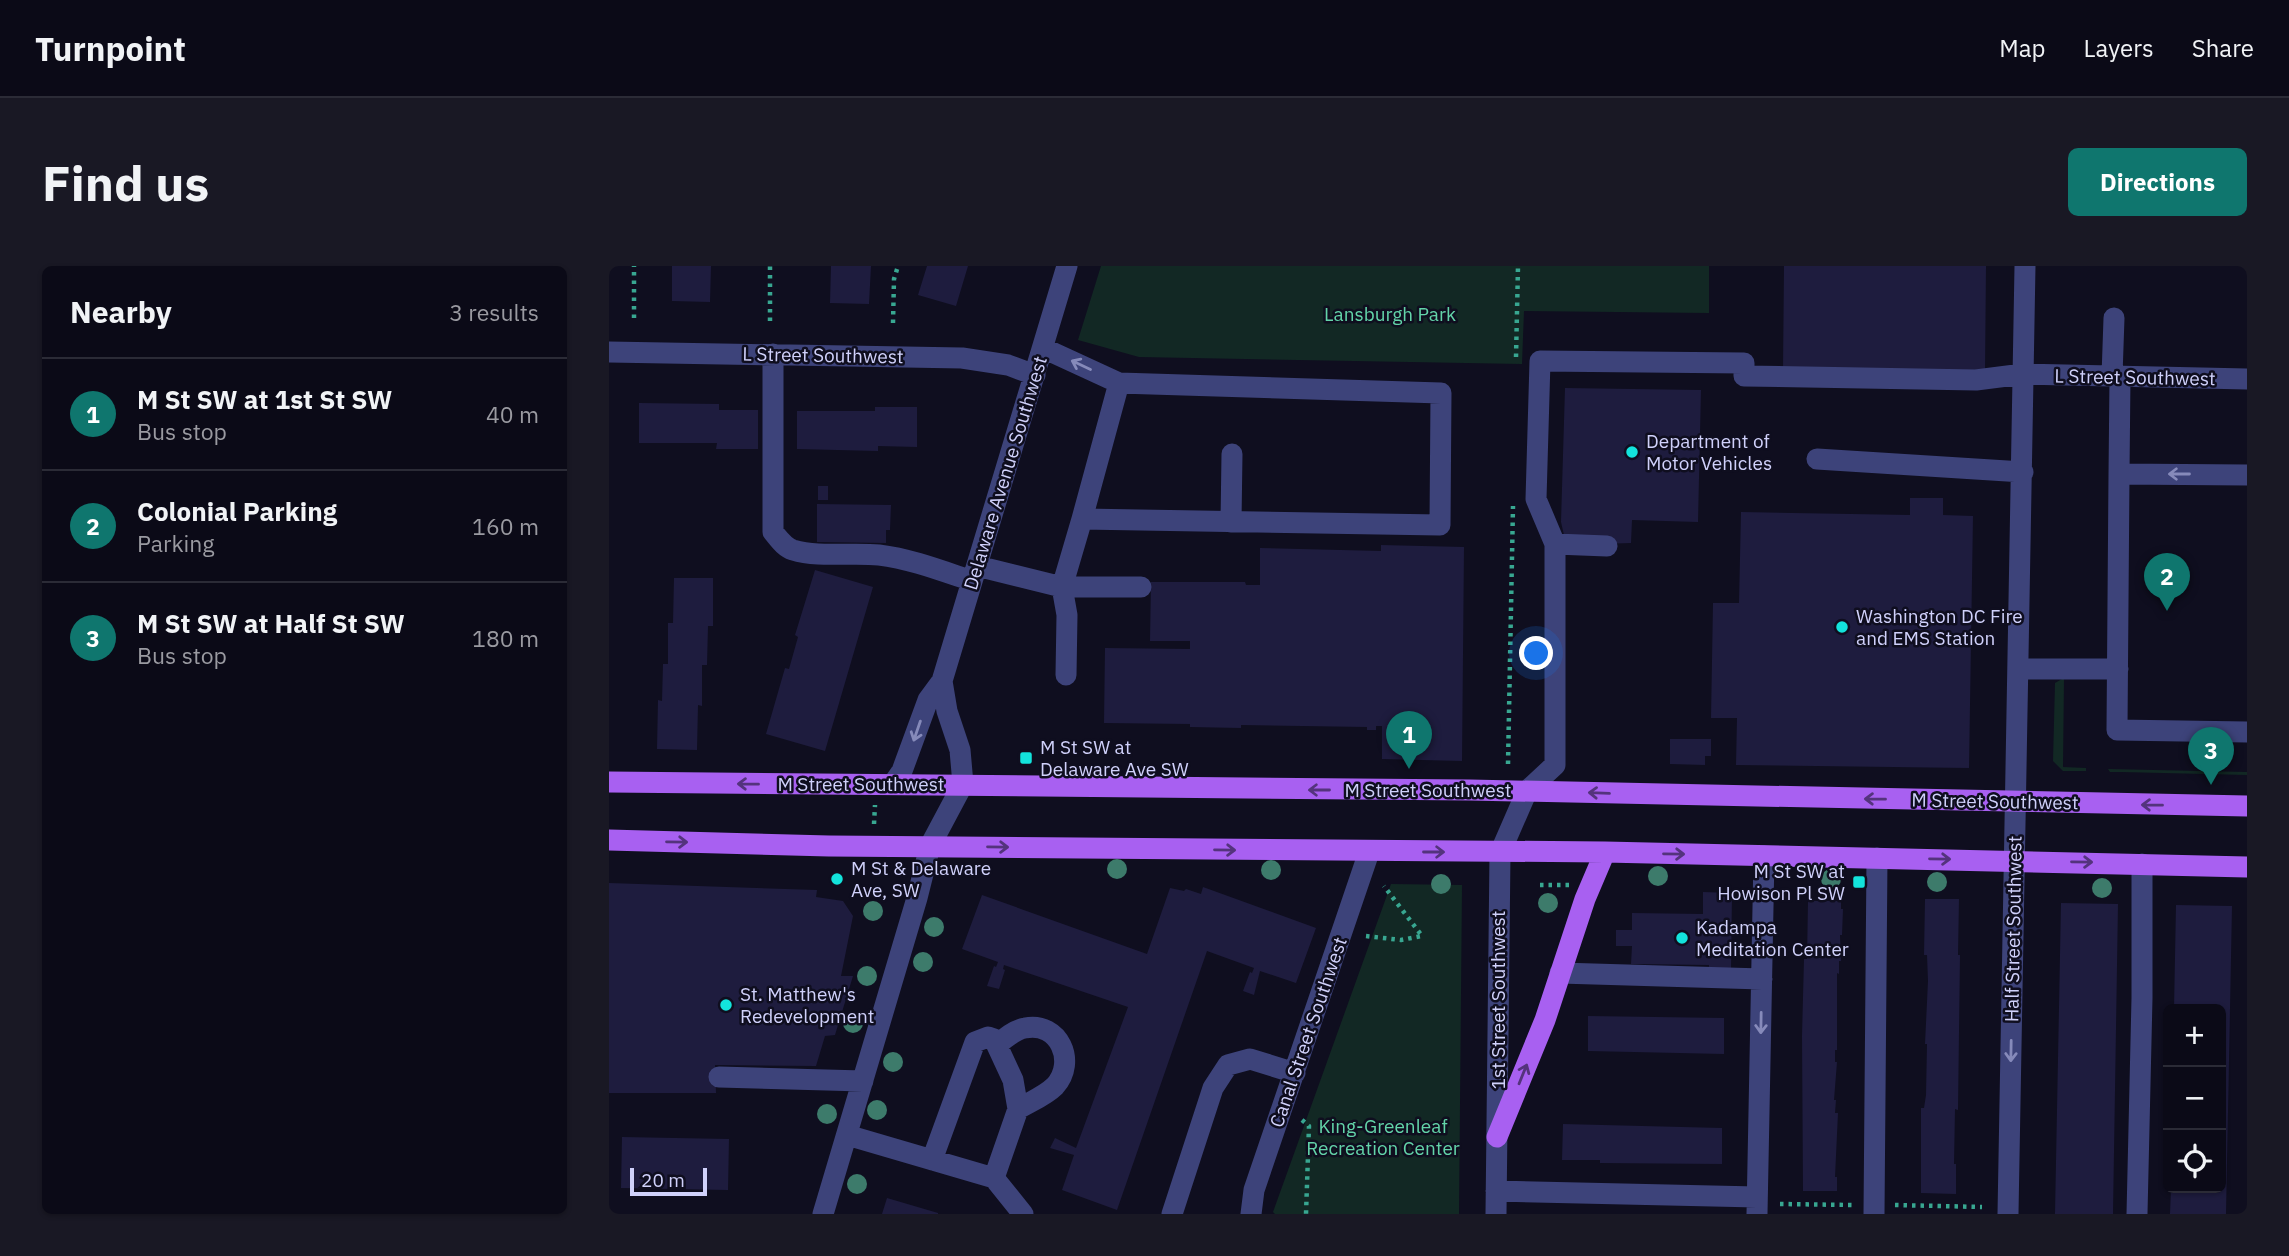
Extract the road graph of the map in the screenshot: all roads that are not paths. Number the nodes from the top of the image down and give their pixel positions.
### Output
1 (1067, 266) edge
2 (2025, 266) edge
3 (2114, 318) dead end
4 (1043, 348) junction
5 (609, 352) edge
6 (773, 354) junction
7 (2024, 374) junction
8 (1035, 375) junction
9 (2116, 377) junction
10 (2247, 379) edge
11 (1119, 383) junction
12 (1233, 454) dead end
13 (1817, 459) dead end
14 (2023, 472) junction
15 (2119, 474) junction
16 (2247, 475) edge
17 (1082, 519) junction
18 (1231, 522) junction
19 (1555, 544) junction
20 (1607, 546) dead end
21 (975, 573) junction
22 (1062, 587) junction
23 (1141, 587) dead end
24 (2019, 669) junction
25 (2118, 669) junction
26 (1066, 674) dead end
27 (942, 681) junction
28 (2247, 732) edge
29 (609, 782) edge
30 (893, 784) junction
31 (963, 784) junction
32 (1527, 791) junction
33 (2017, 802) junction
34 (2247, 806) edge
35 (609, 841) edge
36 (930, 846) junction
37 (1369, 852) junction
38 (1605, 852) junction
39 (1500, 853) junction
40 (1764, 856) junction
41 (1877, 858) junction
42 (2014, 861) junction
43 (2142, 864) junction
44 (2247, 867) edge
45 (1560, 973) junction
46 (1762, 979) junction
47 (997, 1045) junction
48 (1295, 1073) junction
49 (719, 1077) dead end
50 (863, 1081) junction
51 (1018, 1110) junction
52 (847, 1135) junction
53 (1497, 1137) junction
54 (932, 1160) junction
55 (994, 1178) junction
56 (1496, 1191) junction
57 (1632, 1204) edge
58 (1757, 1205) edge
59 (823, 1214) edge
60 (1023, 1214) edge
61 (1172, 1214) edge
62 (1251, 1214) edge
63 (1496, 1214) edge
64 (1874, 1214) edge
65 (2008, 1214) edge
66 (2137, 1214) edge

1 - 4 street, Delaware Avenue Southwest
2 - 7 street, Half Street Southwest
3 - 9 street
4 - 8 street, Delaware Avenue Southwest
11 -> 4 street
5 - 6 street, L Street Southwest
6 - 8 street, L Street Southwest
6 - 21 street
7 - 9 street, L Street Southwest
7 - 14 street, Half Street Southwest
7 - 19 street, L Street Southwest
8 - 21 street, Delaware Avenue Southwest
9 - 10 street, L Street Southwest
9 - 15 street
11 - 17 street
11 - 18 street
12 - 18 street
13 - 14 street
14 - 24 street, Half Street Southwest
16 -> 15 street
15 - 25 street
17 - 18 street
17 - 22 street
19 - 20 street
19 - 32 street
21 - 22 street
21 - 27 street, Delaware Avenue Southwest
22 - 23 street
22 - 26 street
24 - 25 street
24 - 33 street, Half Street Southwest
25 - 28 street
27 -> 30 street, Delaware Avenue Southwest
27 - 31 street, Delaware Avenue Southwest
30 -> 29 main road, M Street Southwest
30 - 31 main road, M Street Southwest
32 -> 31 main road, M Street Southwest
31 - 36 street
33 -> 32 main road, M Street Southwest
32 - 39 street, 1st Street Southwest
34 -> 33 main road, M Street Southwest
33 - 42 street, Half Street Southwest
35 -> 36 main road
36 -> 37 main road
36 - 50 street
37 -> 39 main road
37 - 48 street, Canal Street Southwest
38 - 39 main road
38 -> 40 main road
38 - 45 main road
39 - 53 street, 1st Street Southwest
40 - 41 main road
40 - 46 street
41 -> 42 main road
41 - 64 street
42 -> 43 main road
42 -> 65 street, Half Street Southwest
43 - 44 main road
43 - 66 street
45 - 46 street
53 -> 45 main road
46 -> 58 street
47 - 51 street
47 - 51 street
47 - 54 street
48 - 61 street
48 - 62 street, Canal Street Southwest
49 - 50 street
50 - 52 street
51 - 55 street
52 - 54 street
52 - 59 street
53 - 56 street, 1st Street Southwest
54 - 55 street
55 - 60 street
56 - 57 street
56 - 63 street, 1st Street Southwest
57 - 58 street

